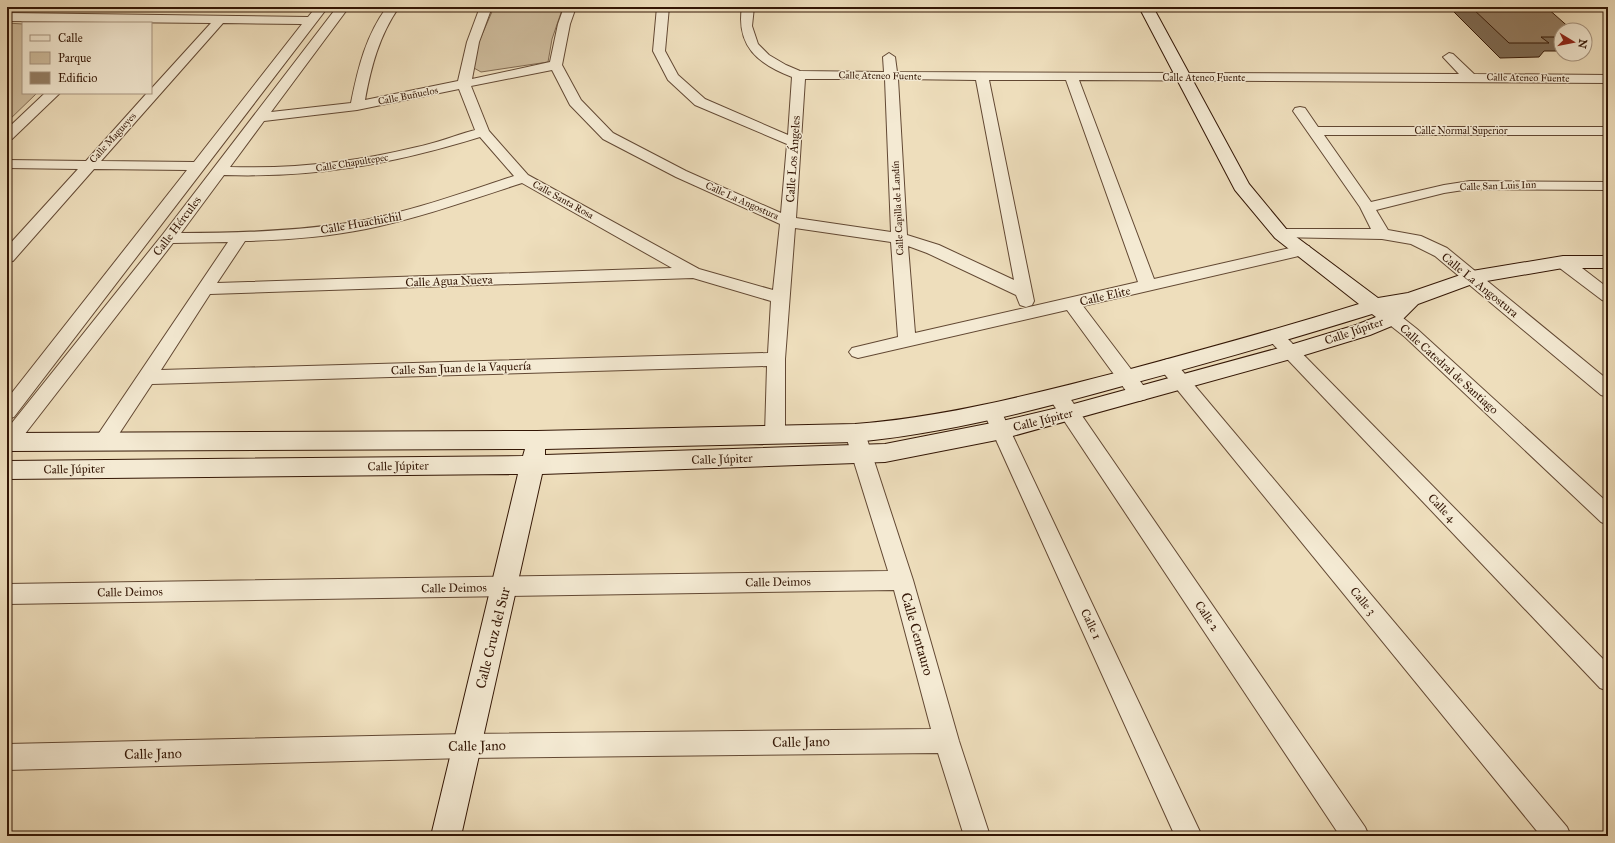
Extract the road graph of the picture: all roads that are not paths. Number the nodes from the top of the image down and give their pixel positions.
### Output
1 (92, 7) edge
2 (322, 7) edge
3 (343, 7) edge
4 (393, 7) edge
5 (486, 7) edge
6 (570, 7) edge
7 (663, 7) edge
8 (748, 7) edge
9 (1146, 7) edge
10 (76, 15) edge
11 (7, 17) edge
12 (220, 20) junction
13 (128, 21) edge
14 (312, 21) junction
15 (889, 57) dead end
16 (1449, 57) dead end
17 (556, 65) junction
18 (799, 75) junction
19 (891, 76) junction
20 (982, 77) junction
21 (1071, 77) junction
22 (1470, 77) junction
23 (1183, 78) junction
24 (1608, 79) edge
25 (464, 84) junction
26 (51, 94) edge
27 (357, 106) junction
28 (1300, 111) dead end
29 (258, 118) junction
30 (1314, 131) junction
31 (483, 132) junction
32 (1608, 132) edge
33 (7, 136) edge
34 (793, 142) junction
35 (7, 164) edge
36 (90, 164) junction
37 (198, 166) junction
38 (218, 172) junction
39 (524, 178) junction
40 (1608, 186) edge
41 (1366, 208) junction
42 (788, 222) junction
43 (1281, 234) junction
44 (1382, 234) junction
45 (169, 238) junction
46 (239, 238) junction
47 (899, 238) junction
48 (1303, 250) junction
49 (7, 257) edge
50 (1563, 262) junction
51 (1608, 262) edge
52 (693, 273) junction
53 (1472, 277) junction
54 (1148, 286) junction
55 (204, 289) junction
56 (1023, 292) junction
57 (1608, 296) edge
58 (780, 298) junction
59 (1411, 299) junction
60 (1071, 304) junction
61 (1374, 306) junction
62 (1030, 312) junction
63 (1392, 318) junction
64 (1276, 337) junction
65 (907, 340) junction
66 (858, 352) dead end
67 (1291, 352) junction
68 (776, 359) junction
69 (1168, 366) junction
70 (146, 376) junction
71 (1125, 378) junction
72 (1182, 382) junction
73 (1608, 390) edge
74 (1139, 394) junction
75 (1064, 405) junction
76 (7, 412) edge
77 (997, 421) junction
78 (855, 433) junction
79 (775, 434) junction
80 (537, 440) junction
81 (104, 441) junction
82 (7, 443) edge
83 (863, 455) junction
84 (532, 465) junction
85 (7, 470) edge
86 (1608, 516) edge
87 (902, 580) junction
88 (505, 587) junction
89 (7, 594) edge
90 (1608, 680) edge
91 (947, 741) junction
92 (466, 746) junction
93 (7, 758) edge
94 (446, 836) edge
95 (977, 836) edge
96 (1189, 836) edge
97 (1356, 836) edge
98 (1558, 836) edge

1 - 10 street
2 - 14 street, Calle Hércules
3 - 29 street, Calle Hércules
4 - 27 street
5 - 25 street
6 - 17 street
7 - 34 street
8 - 18 street
9 - 23 street, Calle Catedral de Santiago
10 - 11 street
10 - 13 street
12 - 13 street
12 - 14 street
12 - 36 street, Calle Magueyes
14 - 37 street, Calle Hércules
15 - 19 street, Calle Capilla de Landín
16 - 22 street
17 - 25 street, Calle Buñuelos
17 - 42 street, Calle La Angostura
18 - 19 street, Calle Ateneo Fuente
18 - 34 street, Calle Los Ángeles
19 - 20 street, Calle Ateneo Fuente
19 - 47 street, Calle Capilla de Landín
20 - 21 street, Calle Ateneo Fuente
20 - 56 street
21 - 23 street, Calle Ateneo Fuente
21 - 54 street
22 - 23 street, Calle Ateneo Fuente
22 - 24 street, Calle Ateneo Fuente
23 - 43 street, Calle Catedral de Santiago
25 - 27 street, Calle Buñuelos
25 - 31 street, Calle Santa Rosa
26 - 33 street
27 - 29 street, Calle Buñuelos
28 - 30 street
29 - 38 street, Calle Hércules
30 - 32 street, Calle Normal Superior
30 - 41 street
31 - 38 street, Calle Chapultepec
31 - 39 street, Calle Santa Rosa
34 - 42 street, Calle Los Ángeles
35 - 36 street
36 - 37 street
36 - 49 street, Calle Magueyes
37 - 76 street, Calle Hércules
38 - 45 street, Calle Hércules
39 - 46 street, Calle Huachichil
39 - 52 street, Calle Santa Rosa
40 - 41 street, Calle San Luis Inn
41 - 44 street
42 - 47 street, Calle La Angostura
42 - 58 street, Calle Los Ángeles
43 - 44 street, Calle La Angostura
43 - 48 street, Calle Catedral de Santiago
44 - 53 street, Calle La Angostura
45 - 46 street, Calle Huachichil
45 - 82 street, Calle Hércules
46 - 55 street
47 - 56 street, Calle La Angostura
47 - 65 street, Calle Capilla de Landín
48 - 54 street, Calle Elite
48 - 61 street, Calle Catedral de Santiago
50 - 51 street, Calle Júpiter
50 - 53 street, Calle Júpiter
50 - 57 street
52 - 55 street, Calle Agua Nueva
52 - 58 street, Calle Santa Rosa
53 - 59 street, Calle Júpiter
53 - 73 street, Calle La Angostura
54 - 60 street, Calle Elite
55 - 70 street
56 - 62 street
58 - 68 street, Calle Los Ángeles
59 - 61 street, Calle Júpiter
59 - 63 street, Calle Júpiter
60 - 62 street, Calle Elite
60 - 71 street
61 - 63 street, Calle Catedral de Santiago
61 - 64 street, Calle Júpiter
62 - 65 street, Calle Elite
63 - 67 street, Calle Júpiter
63 - 86 street, Calle Catedral de Santiago
64 - 67 street, Calle 4
64 - 69 street, Calle Júpiter
65 - 66 street, Calle Elite
67 - 72 street, Calle Júpiter
67 - 90 street, Calle 4
68 - 70 street, Calle San Juan de la Vaquería
68 - 79 street, Calle Los Ángeles
69 - 71 street, Calle Júpiter
69 - 72 street, Calle 3
70 - 81 street
71 - 74 street
71 - 75 street, Calle Júpiter
72 - 74 street, Calle Júpiter
72 - 98 street, Calle 3
74 - 75 street, Calle Júpiter
75 - 77 street, Calle Júpiter
75 - 97 street, Calle 2
77 - 78 street, Calle Júpiter
77 - 83 street, Calle Júpiter
77 - 96 street, Calle 1
78 - 79 street, Calle Júpiter
78 - 83 street, Calle Centauro
79 - 80 street, Calle Júpiter
80 - 81 street, Calle Júpiter
80 - 84 street, Calle Cruz del Sur
81 - 82 street, Calle Júpiter
83 - 84 street, Calle Júpiter
83 - 87 street, Calle Centauro
84 - 85 street, Calle Júpiter
84 - 88 street, Calle Cruz del Sur
87 - 88 street, Calle Deimos
87 - 91 street, Calle Centauro
88 - 89 street, Calle Deimos
88 - 92 street, Calle Cruz del Sur
91 - 92 street, Calle Jano
91 - 95 street, Calle Centauro
92 - 93 street, Calle Jano
92 - 94 street, Calle Cruz del Sur

